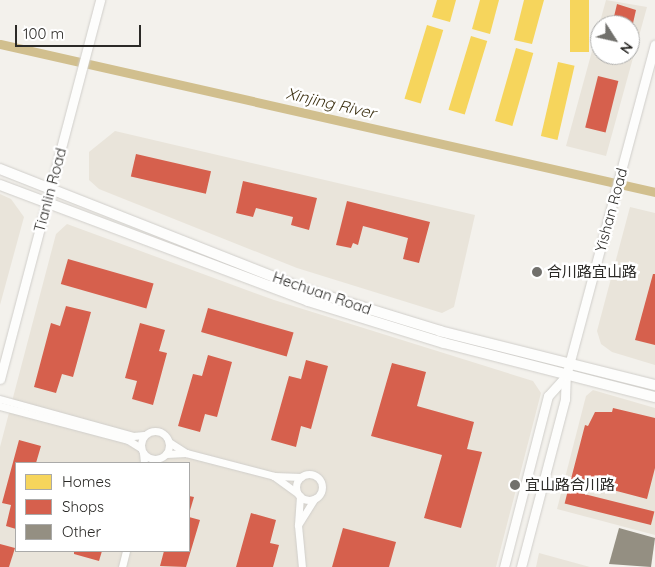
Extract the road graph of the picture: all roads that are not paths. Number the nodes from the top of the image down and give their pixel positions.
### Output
1 (100, 0) edge
2 (655, 45) edge
3 (0, 169) edge
4 (0, 185) edge
5 (49, 190) junction
6 (46, 205) junction
7 (570, 364) junction
8 (566, 376) junction
9 (0, 379) edge
10 (655, 385) edge
11 (655, 397) edge
12 (0, 399) edge
13 (0, 406) edge
14 (144, 435) junction
15 (169, 442) junction
16 (142, 451) junction
17 (186, 453) junction
18 (165, 455) junction
19 (144, 462) edge
20 (159, 462) edge
21 (274, 476) junction
22 (301, 477) junction
23 (299, 494) junction
24 (314, 498) junction
25 (298, 525) junction
26 (126, 552) edge
27 (122, 567) edge
28 (302, 567) edge
29 (504, 567) edge
30 (522, 567) edge

1 - 5 street, Tianlin Road
2 - 7 street, Yishan Road
3 - 5 main road, Hechuan Road
4 - 6 main road, Hechuan Road
5 - 6 street, Tianlin Road
5 - 7 main road, Hechuan Road
6 - 8 main road, Hechuan Road
6 - 9 street, Tianlin Road
7 - 8 street, Yishan Road
7 - 10 main road, Hechuan Road
8 - 11 main road, Hechuan Road
8 - 29 street, Yishan Road
8 - 30 street, Yishan Road
12 - 14 street
13 - 16 street
14 - 15 street
14 - 16 street
15 - 17 street
15 - 18 street
16 - 18 street
16 - 19 street
17 - 18 street
17 - 21 street
18 - 20 street
21 - 22 street
21 - 23 street
22 - 23 street
22 - 24 street
23 - 24 street
23 - 25 street
24 - 25 street
25 - 28 street
26 - 27 street

